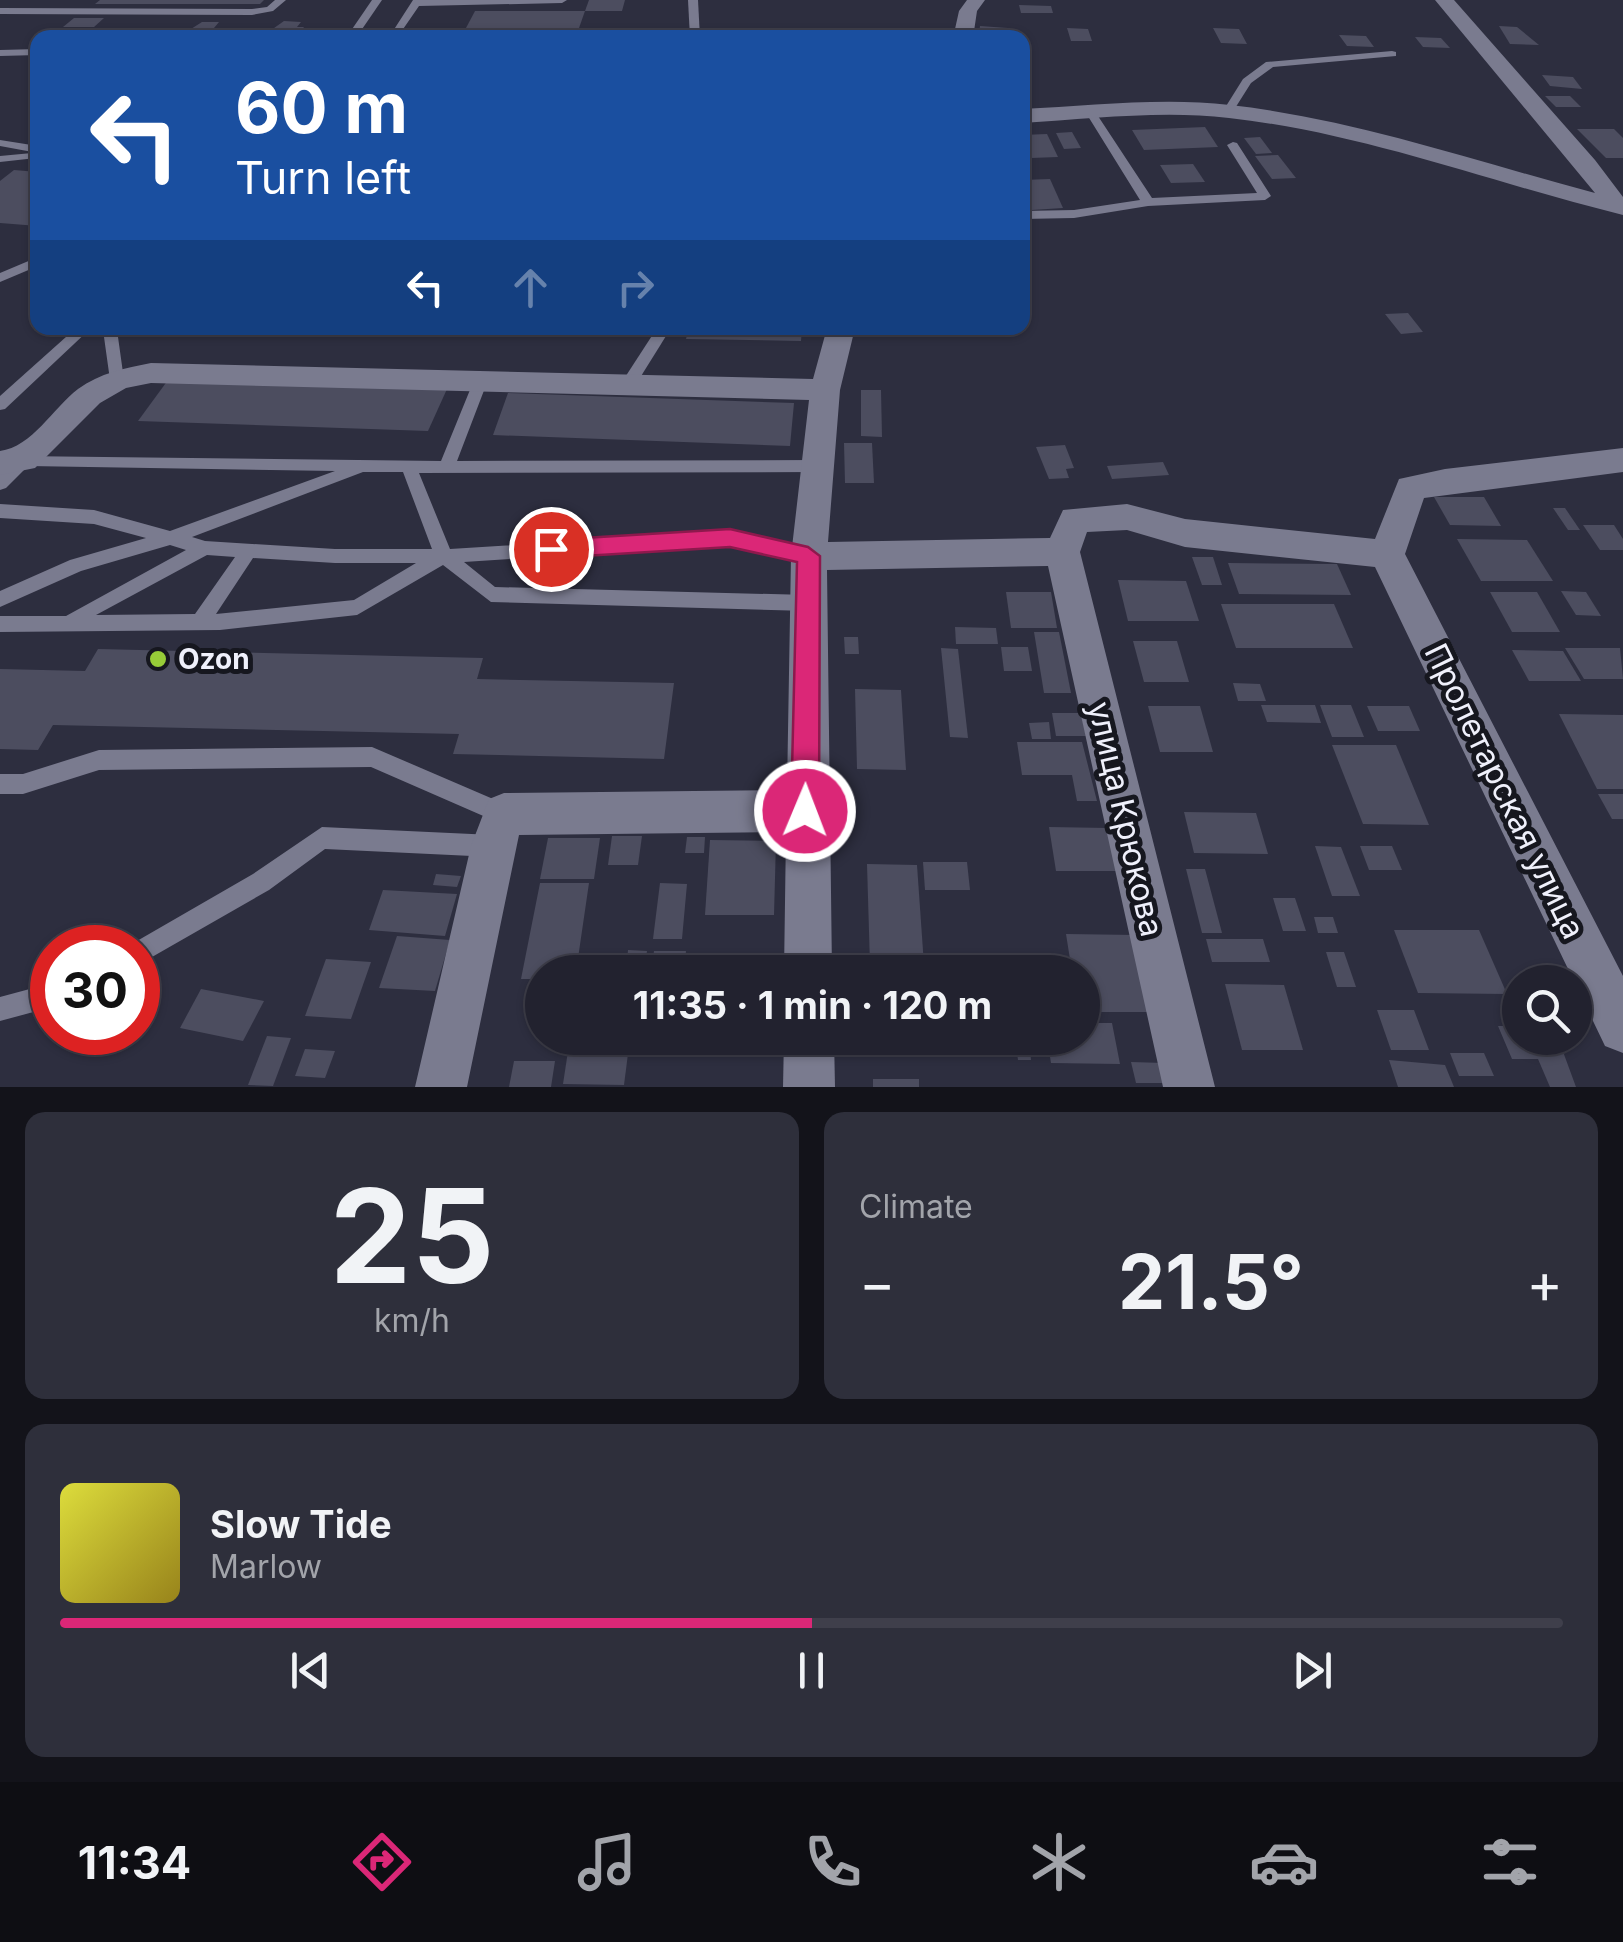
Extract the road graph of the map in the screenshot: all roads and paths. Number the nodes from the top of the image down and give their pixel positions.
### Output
1 (40, 0) edge
2 (83, 0) edge
3 (281, 0) edge
4 (377, 0) edge
5 (562, 0) edge
6 (693, 0) edge
7 (976, 0) edge
8 (1444, 0) edge
9 (417, 1) edge
10 (0, 11) edge
11 (25, 12) junction
12 (68, 12) junction
13 (356, 30) edge
14 (398, 30) edge
15 (695, 30) edge
16 (964, 30) edge
17 (30, 52) edge
18 (0, 53) edge
19 (1392, 54) dead end
20 (1228, 111) junction
21 (1091, 113) junction
22 (1030, 116) edge
23 (0, 143) edge
24 (1233, 146) dead end
25 (30, 151) edge
26 (30, 154) edge
27 (0, 159) edge
28 (1148, 202) junction
29 (1620, 207) edge
30 (1030, 216) edge
31 (30, 265) edge
32 (0, 278) edge
33 (76, 335) edge
34 (112, 335) edge
35 (660, 335) edge
36 (839, 335) edge
37 (116, 380) junction
38 (481, 380) junction
39 (628, 384) junction
40 (824, 390) junction
41 (0, 406) edge
42 (1623, 460) edge
43 (12, 462) edge
44 (366, 466) junction
45 (817, 466) junction
46 (409, 467) junction
47 (447, 468) junction
48 (0, 484) edge
49 (0, 511) edge
50 (172, 538) junction
51 (205, 548) junction
52 (248, 550) junction
53 (1062, 552) junction
54 (1387, 554) junction
55 (444, 556) junction
56 (808, 556) junction
57 (0, 599) edge
58 (808, 602) junction
59 (70, 621) junction
60 (200, 622) junction
61 (0, 624) edge
62 (0, 784) edge
63 (805, 811) junction
64 (499, 830) junction
65 (160, 940) edge
66 (808, 955) edge
67 (30, 1001) edge
68 (0, 1009) edge
69 (1623, 1028) edge
70 (808, 1055) edge
71 (440, 1087) edge
72 (809, 1087) edge
73 (1190, 1087) edge

1 - 11 lane
2 - 12 lane
3 - 12 lane
4 - 13 lane
5 - 9 lane
6 - 15 lane
7 - 16 street
8 - 29 street
9 - 14 lane
10 - 11 lane
11 - 12 lane
17 - 18 lane
19 - 20 lane
20 - 21 street
20 - 29 street
21 - 22 street
21 - 28 lane
23 - 25 lane
24 - 28 lane
26 - 27 lane
28 - 30 lane
31 - 32 lane
33 - 41 lane
34 - 37 lane
35 - 39 lane
36 - 40 street
37 - 38 street
37 - 43 street
38 - 39 street
38 - 47 lane
39 - 40 street
40 - 45 street
42 - 54 street
43 - 44 lane
43 - 48 lane
44 - 46 lane
44 - 50 lane
45 - 47 lane
45 - 56 street
46 - 47 lane
46 - 55 lane
49 - 50 lane
50 - 51 lane
50 - 57 lane
51 - 52 lane
51 - 59 lane
52 - 55 lane
52 - 60 lane
53 - 54 street
53 - 56 street
53 - 73 street, улица Крюкова
54 - 69 street, Пролетарская улица
55 - 56 lane
55 - 58 lane
55 - 60 lane
56 - 58 street
58 - 63 street
59 - 60 lane
59 - 61 lane
62 - 64 lane
63 - 64 street
63 - 66 street
64 - 65 lane
64 - 71 street
67 - 68 lane
70 - 72 street

